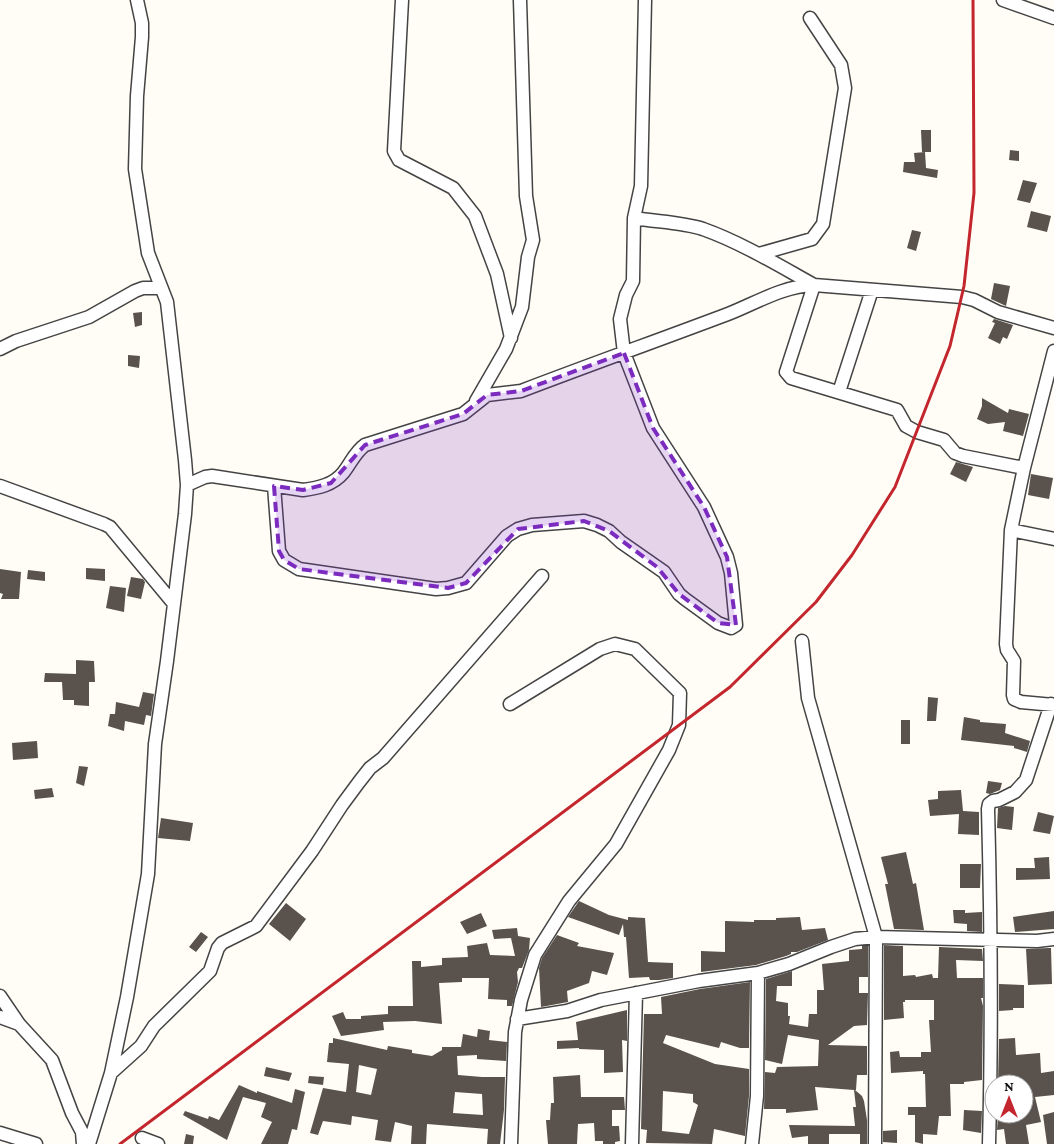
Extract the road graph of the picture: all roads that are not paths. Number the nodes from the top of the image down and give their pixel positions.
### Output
1 (137, 0) edge
2 (402, 0) edge
3 (520, 0) edge
4 (645, 0) edge
5 (1004, 0) edge
6 (810, 18) dead end
7 (1054, 18) edge
8 (634, 218) junction
9 (759, 254) junction
10 (814, 285) junction
11 (161, 288) junction
12 (872, 290) junction
13 (1054, 328) edge
14 (511, 338) junction
15 (0, 349) edge
16 (1054, 351) edge
17 (624, 353) junction
18 (839, 392) junction
19 (472, 407) junction
20 (1024, 468) junction
21 (187, 485) junction
22 (0, 486) edge
23 (274, 486) junction
24 (1011, 530) junction
25 (1054, 539) edge
26 (542, 576) dead end
27 (174, 604) junction
28 (802, 641) dead end
29 (510, 704) dead end
30 (1052, 704) edge
31 (876, 937) junction
32 (1054, 939) edge
33 (992, 940) junction
34 (758, 973) junction
35 (636, 993) junction
36 (0, 996) edge
37 (0, 1017) edge
38 (517, 1019) junction
39 (19, 1024) junction
40 (111, 1074) junction
41 (0, 1133) edge
42 (142, 1138) dead end
43 (36, 1144) edge
44 (83, 1144) edge
45 (89, 1144) edge
46 (158, 1144) edge
47 (511, 1144) edge
48 (632, 1144) edge
49 (752, 1144) edge
50 (876, 1144) edge
51 (990, 1144) edge

1 - 11 street
2 - 14 street
3 - 14 street
4 - 8 street
5 - 7 street
6 - 9 street
8 - 9 street
8 - 17 street
9 - 10 street
10 - 12 street
10 - 17 street
10 - 18 street
11 - 15 street
11 - 21 street
12 - 13 street
12 - 18 street
14 - 19 street
16 - 20 street
17 - 19 street
17 - 23 street
18 - 20 street
19 - 23 street
20 - 24 street
21 - 23 street
21 - 27 street
22 - 27 street
24 - 25 street
24 - 30 street
26 - 40 street
27 - 40 street
28 - 31 street
29 - 38 street
30 - 33 street
31 - 33 street
31 - 34 street
31 - 50 street
32 - 33 street
33 - 51 street
34 - 35 street
34 - 49 street
35 - 38 street
35 - 48 street
36 - 39 street
37 - 39 street
38 - 47 street
39 - 44 street
40 - 45 street
41 - 43 street
42 - 46 street

